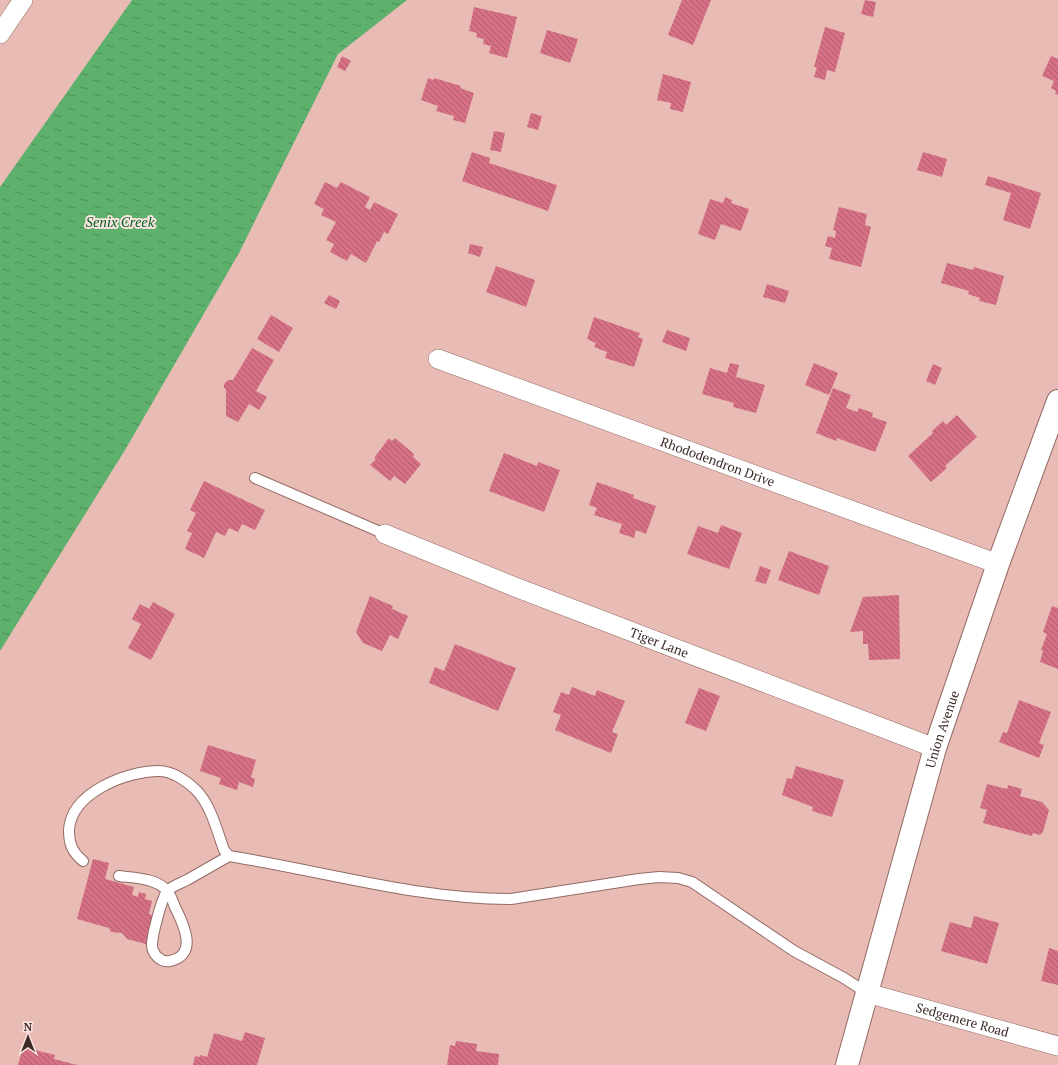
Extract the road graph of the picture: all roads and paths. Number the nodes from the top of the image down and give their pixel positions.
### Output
1 (23, 0) edge
2 (0, 34) edge
3 (438, 359) dead end
4 (1058, 401) edge
5 (255, 478) dead end
6 (385, 534) joint
7 (998, 564) junction
8 (935, 748) junction
9 (229, 856) junction
10 (83, 861) dead end
11 (119, 876) dead end
12 (168, 891) junction
13 (867, 993) junction
14 (1058, 1046) edge
15 (847, 1065) edge

1 - 2 street
3 - 7 street, Rhododendron Drive
4 - 7 street, Union Avenue
5 - 6 lane
6 - 8 street, Tiger Lane
7 - 8 street, Union Avenue
8 - 13 street, Union Avenue
9 - 10 lane
9 - 12 lane
9 - 13 lane
11 - 12 lane
12 - 12 lane
13 - 14 street, Sedgemere Road
13 - 15 street, Union Avenue

